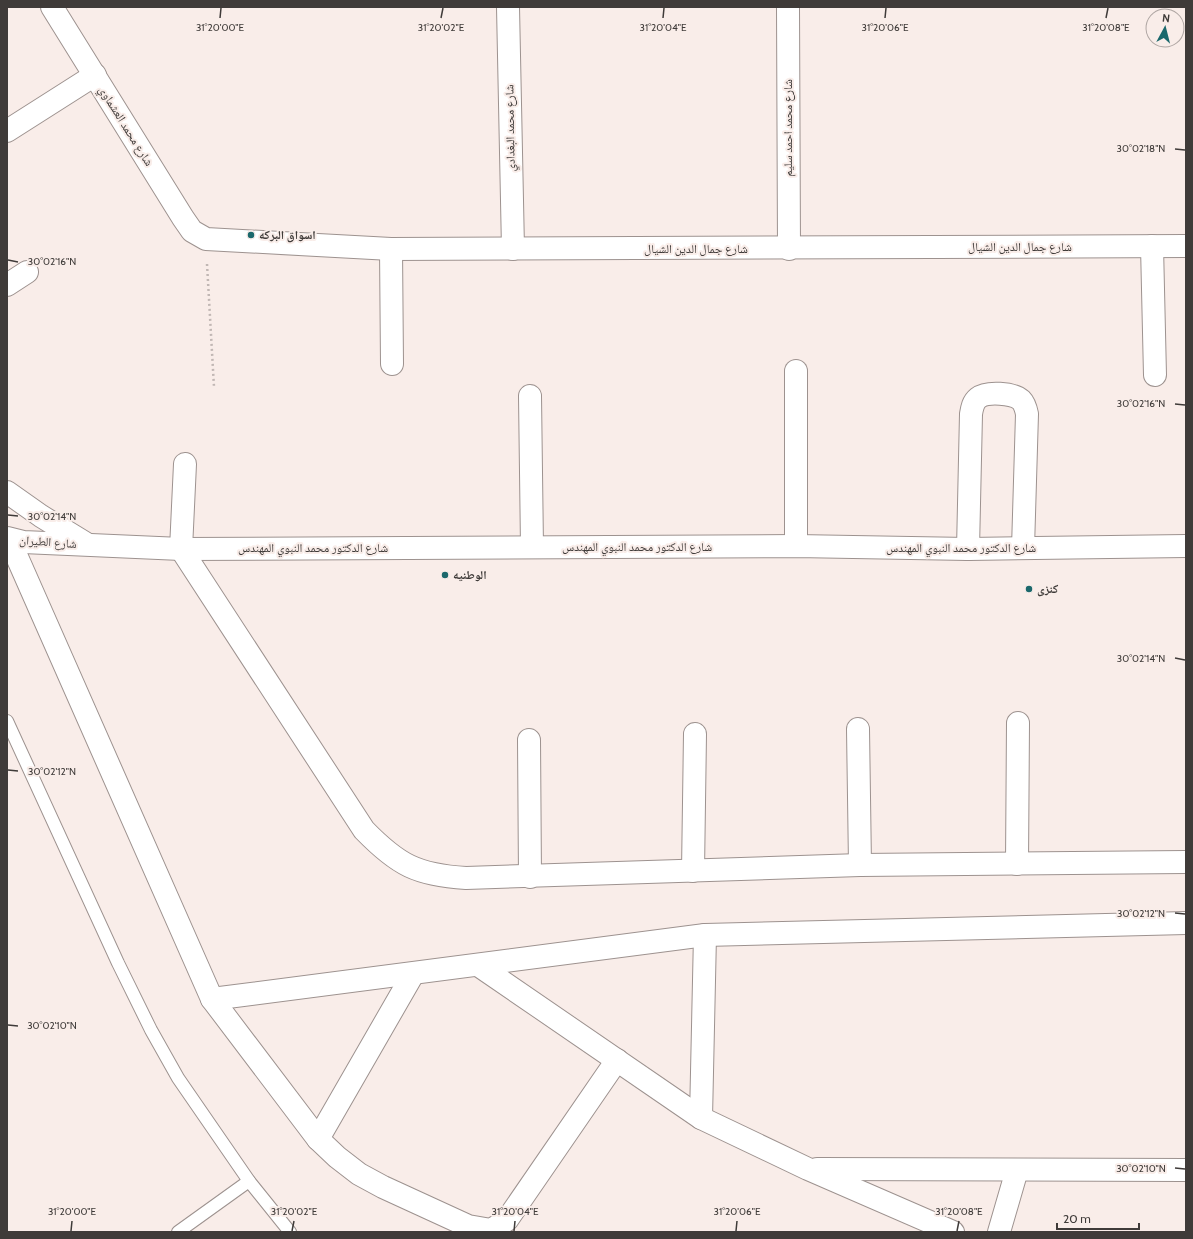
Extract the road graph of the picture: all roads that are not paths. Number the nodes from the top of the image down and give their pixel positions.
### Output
1 (53, 7) edge
2 (508, 7) edge
3 (788, 7) edge
4 (95, 75) junction
5 (7, 131) edge
6 (206, 239) joint
7 (1152, 246) junction
8 (1186, 246) edge
9 (392, 249) junction
10 (513, 249) junction
11 (788, 249) junction
12 (27, 272) dead end
13 (7, 285) edge
14 (392, 364) dead end
15 (796, 371) dead end
16 (1155, 375) dead end
17 (530, 396) dead end
18 (185, 464) dead end
19 (7, 492) edge
20 (8, 538) edge
21 (88, 544) junction
22 (796, 546) junction
23 (1186, 546) edge
24 (532, 548) junction
25 (1023, 548) junction
26 (181, 549) junction
27 (968, 549) junction
28 (7, 721) edge
29 (1018, 723) dead end
30 (858, 729) dead end
31 (695, 734) dead end
32 (529, 740) dead end
33 (1186, 862) edge
34 (1018, 864) junction
35 (860, 865) junction
36 (693, 871) junction
37 (530, 876) junction
38 (1186, 923) edge
39 (705, 935) junction
40 (478, 965) junction
41 (413, 974) junction
42 (212, 999) junction
43 (617, 1060) junction
44 (701, 1118) junction
45 (318, 1139) junction
46 (808, 1169) junction
47 (1017, 1170) junction
48 (1186, 1170) edge
49 (249, 1181) junction
50 (178, 1232) edge
51 (290, 1232) edge
52 (953, 1232) edge
53 (999, 1232) edge

1 - 4 street, شارع محمد العشماوي
2 - 10 street, شارع محمد البغدادي
3 - 11 street, شارع محمد احمد سليم
4 - 5 street
4 - 6 street, شارع محمد العشماوي
6 - 9 street, شارع جمال الدين الشيال
7 - 8 street, شارع جمال الدين الشيال
7 - 11 street, شارع جمال الدين الشيال
7 - 16 street
9 - 10 street, شارع جمال الدين الشيال
9 - 14 street
10 - 11 street, شارع جمال الدين الشيال
12 - 13 street
15 - 22 street
17 - 24 street
18 - 26 street
19 - 21 street, شارع الطيران
20 - 21 street, شارع الطيران
20 - 42 street
21 - 26 street, شارع الدكتور محمد النبوي المهندس
22 - 24 street, شارع الدكتور محمد النبوي المهندس
22 - 27 street, شارع الدكتور محمد النبوي المهندس
23 - 25 street, شارع الدكتور محمد النبوي المهندس
24 - 26 street, شارع الدكتور محمد النبوي المهندس
25 - 27 street, شارع الدكتور محمد النبوي المهندس
25 - 27 street
26 - 37 street
28 - 49 lane
29 - 34 street
30 - 35 street
31 - 36 street
32 - 37 street
33 - 34 street
34 - 35 street
35 - 36 street
36 - 37 street
38 - 39 street
39 - 40 street
39 - 44 street
40 - 41 street
40 - 43 street
41 - 42 street
41 - 45 street
42 - 45 street
43 - 44 street
43 - 45 street
44 - 46 street
46 - 47 street
46 - 52 street
47 - 48 street
47 - 53 street
49 - 50 lane
49 - 51 lane

